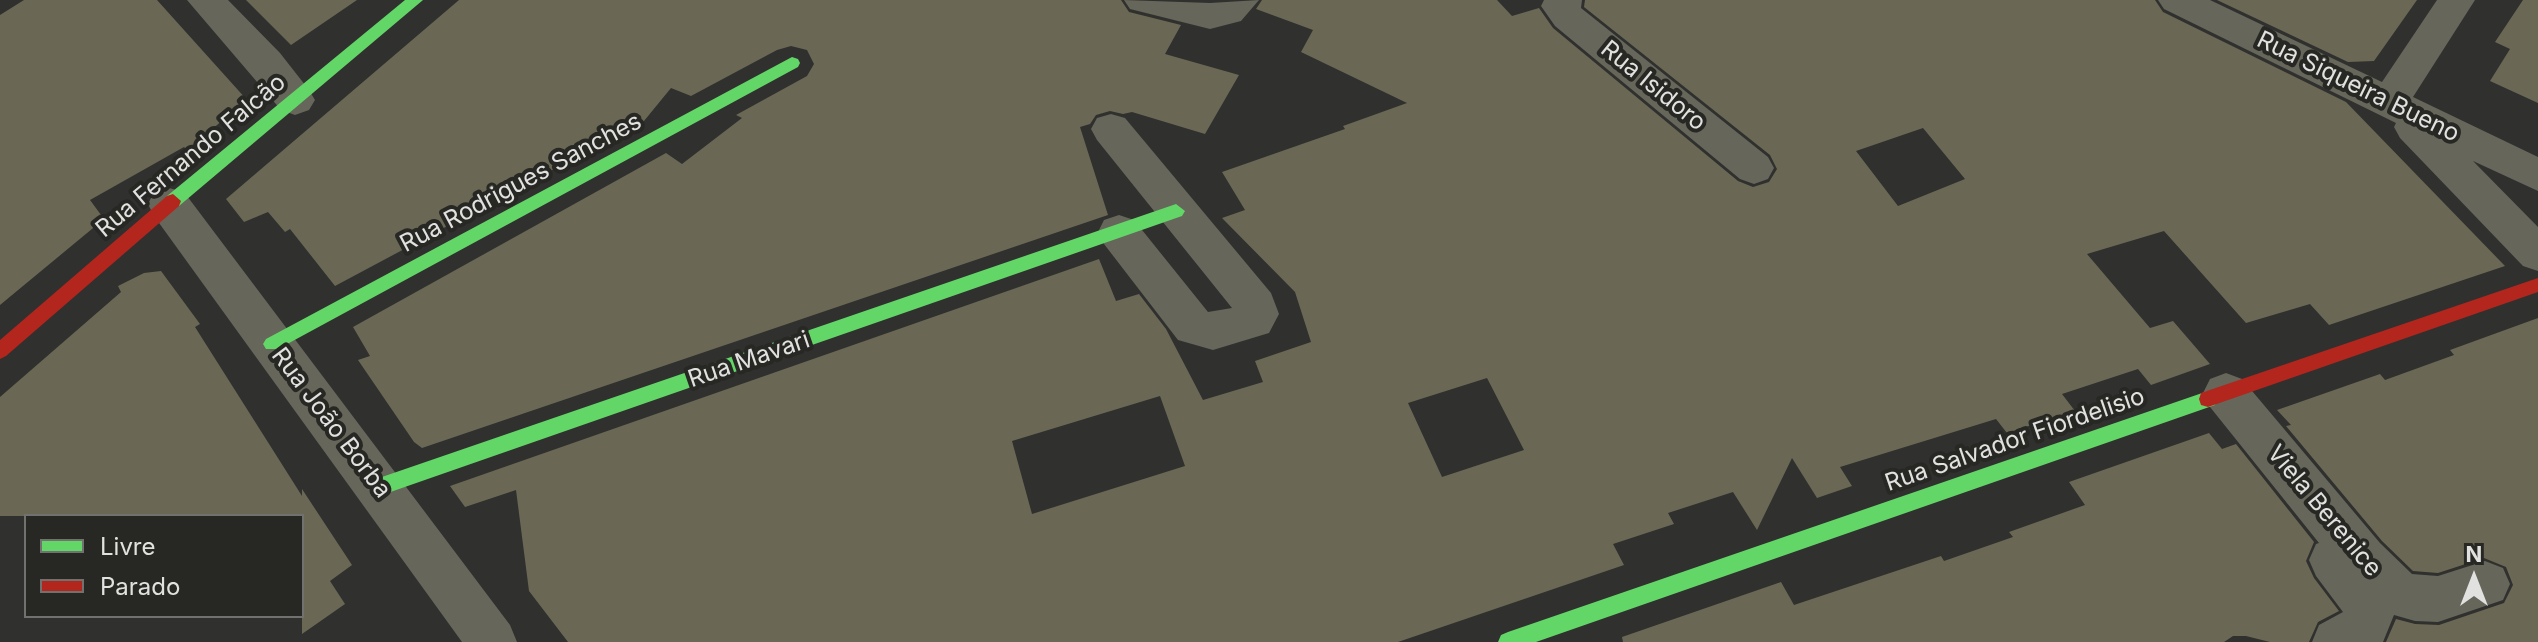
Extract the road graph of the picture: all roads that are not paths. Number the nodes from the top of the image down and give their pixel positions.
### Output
1 (206, 0) edge
2 (415, 0) edge
3 (1143, 0) edge
4 (1240, 0) edge
5 (1563, 0) edge
6 (2177, 0) edge
7 (2456, 0) edge
8 (792, 63) dead end
9 (295, 100) junction
10 (2390, 102) junction
11 (1111, 129) dead end
12 (1754, 168) dead end
13 (2538, 175) edge
14 (2538, 191) edge
15 (169, 204) junction
16 (1176, 211) junction
17 (2500, 216) junction
18 (1119, 232) junction
19 (2538, 254) edge
20 (2538, 285) edge
21 (272, 344) junction
22 (0, 351) edge
23 (2215, 397) junction
24 (379, 487) junction
25 (2485, 584) dead end
26 (492, 642) edge
27 (1508, 642) edge
28 (2337, 642) edge

1 - 9 street
2 - 9 street, Rua Fernando Falcão
3 - 4 street
5 - 12 street, Rua Isidoro
6 - 10 street, Rua Siqueira Bueno
7 - 10 street
8 - 21 street, Rua Rodrigues Sanches
9 - 15 street, Rua Fernando Falcão
10 - 13 street, Rua Siqueira Bueno
10 - 17 street
11 - 16 street
14 - 17 street
15 - 21 street, Rua João Borba
15 - 22 street, Rua Fernando Falcão
16 - 18 street, Rua Mavari
16 - 18 street
17 - 19 street
18 - 24 street, Rua Mavari
20 - 23 street, Rua Salvador Fiordelisio
21 - 24 street, Rua João Borba
23 - 25 street, Viela Berenice
23 - 27 street, Rua Salvador Fiordelisio
23 - 28 street, Viela Berenice
24 - 26 street, Rua João Borba

